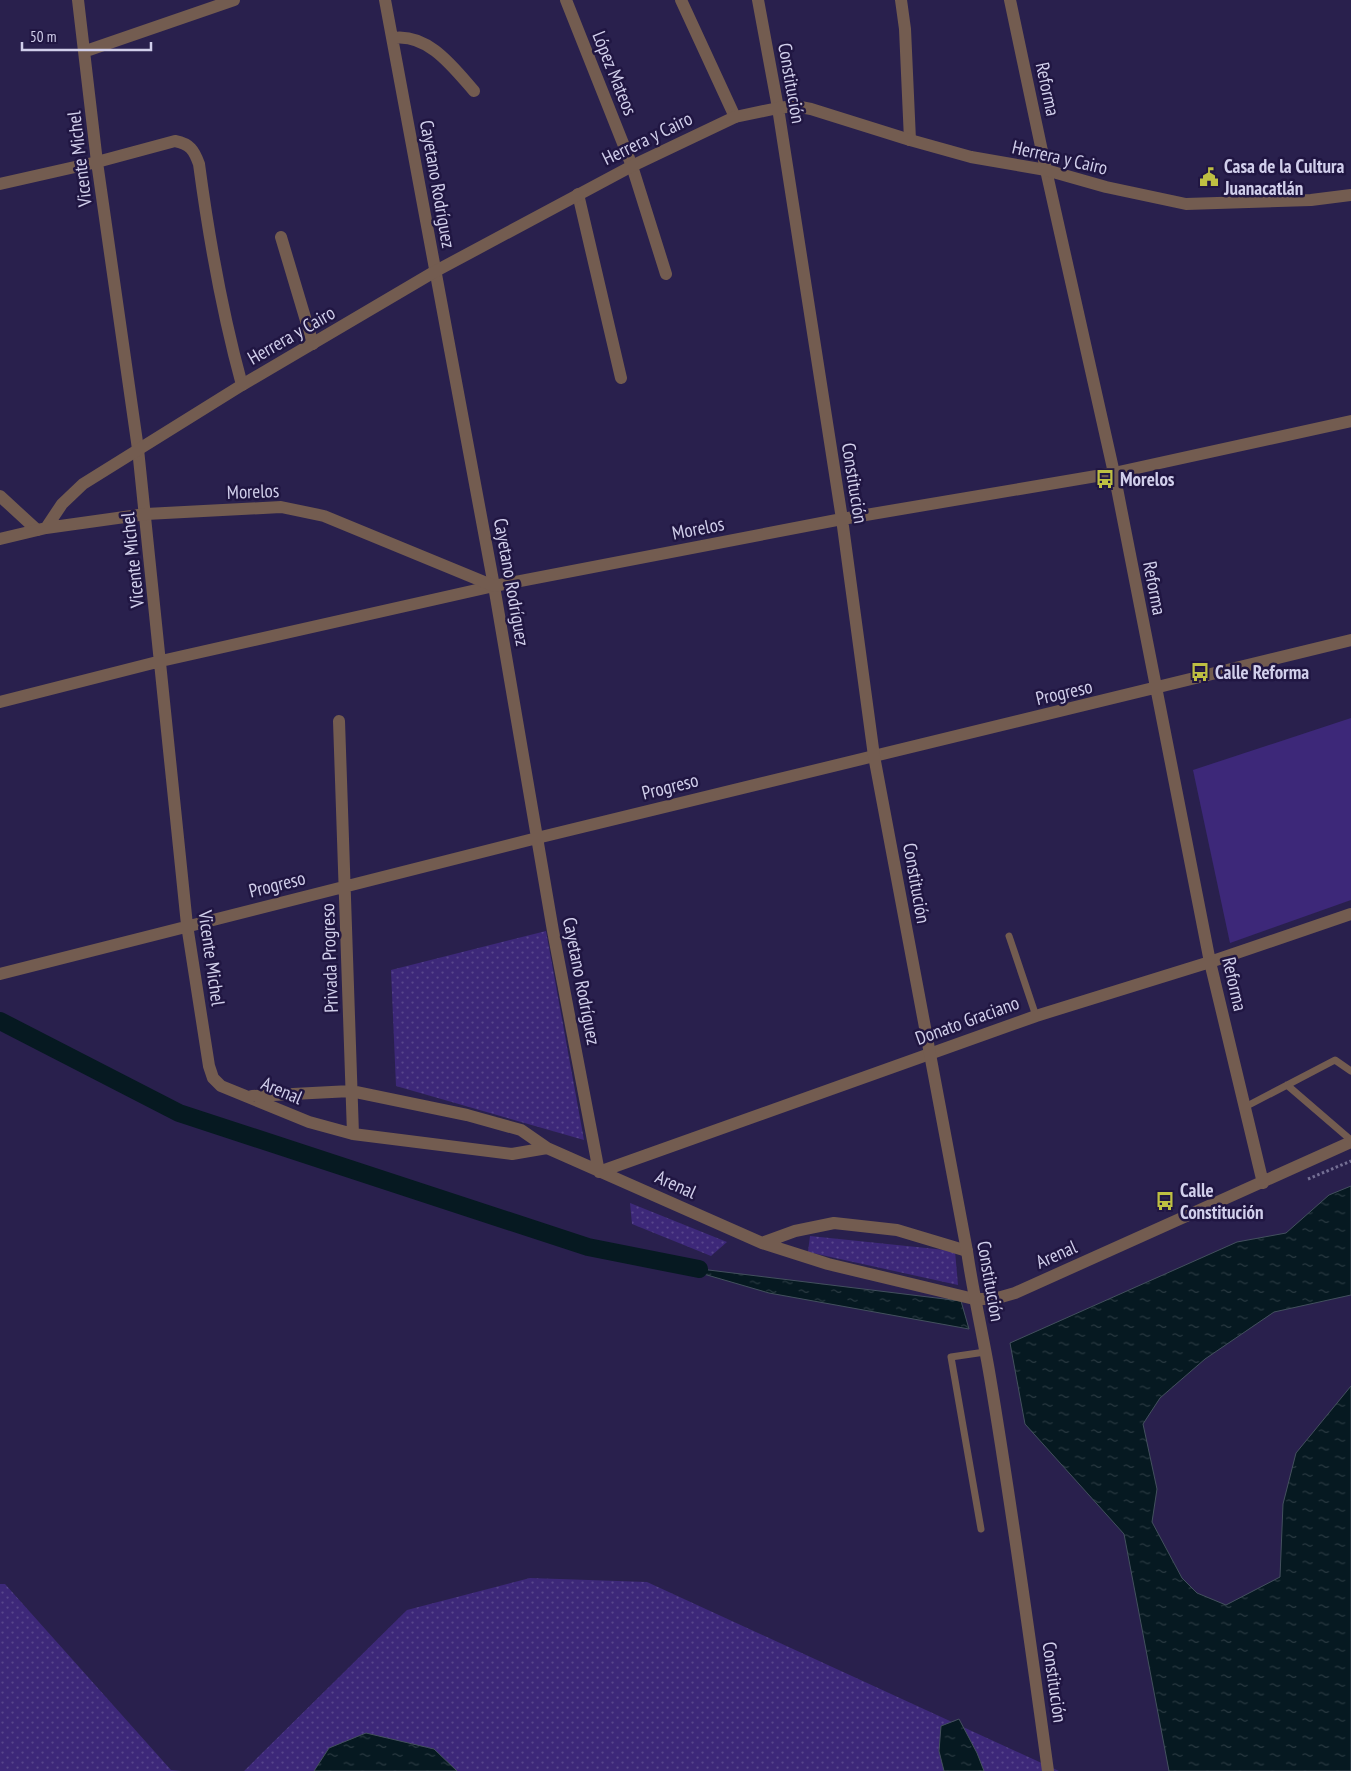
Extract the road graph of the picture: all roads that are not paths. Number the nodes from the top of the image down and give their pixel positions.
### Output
1 (78, 0) edge
2 (234, 0) edge
3 (385, 0) edge
4 (566, 0) edge
5 (681, 0) edge
6 (758, 0) edge
7 (901, 0) edge
8 (1010, 0) edge
9 (393, 38) junction
10 (86, 51) junction
11 (474, 91) dead end
12 (778, 108) junction
13 (735, 117) junction
14 (910, 140) junction
15 (97, 162) junction
16 (632, 166) junction
17 (1046, 170) junction
18 (0, 184) edge
19 (578, 194) junction
20 (1351, 195) edge
21 (281, 237) dead end
22 (434, 272) junction
23 (666, 274) dead end
24 (313, 344) junction
25 (621, 378) dead end
26 (242, 385) junction
27 (1351, 421) edge
28 (138, 449) junction
29 (1114, 473) junction
30 (0, 496) edge
31 (146, 514) junction
32 (842, 519) junction
33 (41, 529) junction
34 (0, 538) edge
35 (494, 586) junction
36 (1351, 640) edge
37 (161, 661) junction
38 (1156, 689) junction
39 (0, 702) edge
40 (339, 721) dead end
41 (874, 756) junction
42 (537, 838) junction
43 (345, 887) junction
44 (1351, 914) edge
45 (187, 925) junction
46 (1010, 936) dead end
47 (1210, 962) junction
48 (0, 974) edge
49 (1036, 1016) junction
50 (929, 1054) junction
51 (1351, 1071) edge
52 (1287, 1085) junction
53 (351, 1091) junction
54 (247, 1096) junction
55 (1245, 1107) junction
56 (353, 1134) junction
57 (1351, 1141) edge
58 (546, 1148) junction
59 (599, 1172) junction
60 (1263, 1183) junction
61 (762, 1243) junction
62 (967, 1250) junction
63 (974, 1299) junction
64 (985, 1352) junction
65 (981, 1529) dead end
66 (1048, 1771) edge

1 - 10 street, Vicente Michel
2 - 10 street
3 - 9 street, Cayetano Rodríguez
4 - 16 street, López Mateos
5 - 13 street
6 - 12 street, Constitución
7 - 14 street
8 - 17 street, Reforma
9 - 11 street
9 - 22 street, Cayetano Rodríguez
10 - 15 street, Vicente Michel
12 - 13 street, Herrera y Cairo
12 - 14 street, Herrera y Cairo
12 - 32 street, Constitución
13 - 16 street, Herrera y Cairo
14 - 17 street, Herrera y Cairo
15 - 18 street
15 - 26 street
15 - 28 street, Vicente Michel
16 - 19 street, Herrera y Cairo
16 - 23 street, López Mateos
17 - 20 street, Herrera y Cairo
17 - 29 street, Reforma
19 - 22 street, Herrera y Cairo
19 - 25 street
21 - 24 street
22 - 24 street, Herrera y Cairo
22 - 35 street, Cayetano Rodríguez
24 - 26 street, Herrera y Cairo
26 - 28 street, Herrera y Cairo
27 - 29 street, Morelos
28 - 31 street, Vicente Michel
28 - 33 street, Herrera y Cairo
29 - 32 street, Morelos
29 - 38 street, Reforma
30 - 33 street
31 - 33 street, Morelos
31 - 35 street, Morelos
31 - 37 street, Vicente Michel
32 - 35 street, Morelos
32 - 41 street, Constitución
33 - 34 street, Morelos
35 - 37 street, Morelos
35 - 42 street, Cayetano Rodríguez
36 - 38 street, Progreso
37 - 39 street, Morelos
37 - 45 street, Vicente Michel
38 - 41 street, Progreso
38 - 47 street, Reforma
40 - 43 street, Privada Progreso
41 - 42 street, Progreso
41 - 50 street, Constitución
42 - 43 street, Progreso
42 - 59 street, Cayetano Rodríguez
43 - 45 street, Progreso
43 - 53 street, Privada Progreso
44 - 47 street, Donato Graciano
45 - 48 street, Progreso
45 - 54 street, Vicente Michel
46 - 49 lane
47 - 49 street, Donato Graciano
47 - 55 street, Reforma
49 - 50 street, Donato Graciano
50 - 59 street, Donato Graciano
50 - 62 street, Constitución
51 - 52 lane
52 - 55 lane
52 - 57 lane
53 - 54 street, Arenal
53 - 56 street, Privada Progreso
53 - 58 street, Arenal
54 - 56 street, Arenal
55 - 60 street, Reforma
56 - 58 street, Arenal
57 - 60 street, Arenal
58 - 59 street, Arenal
59 - 61 street, Arenal
60 - 63 street, Arenal
61 - 62 street
61 - 63 street, Arenal
62 - 63 street, Constitución
63 - 64 street, Constitución
64 - 65 lane
64 - 66 street, Constitución

